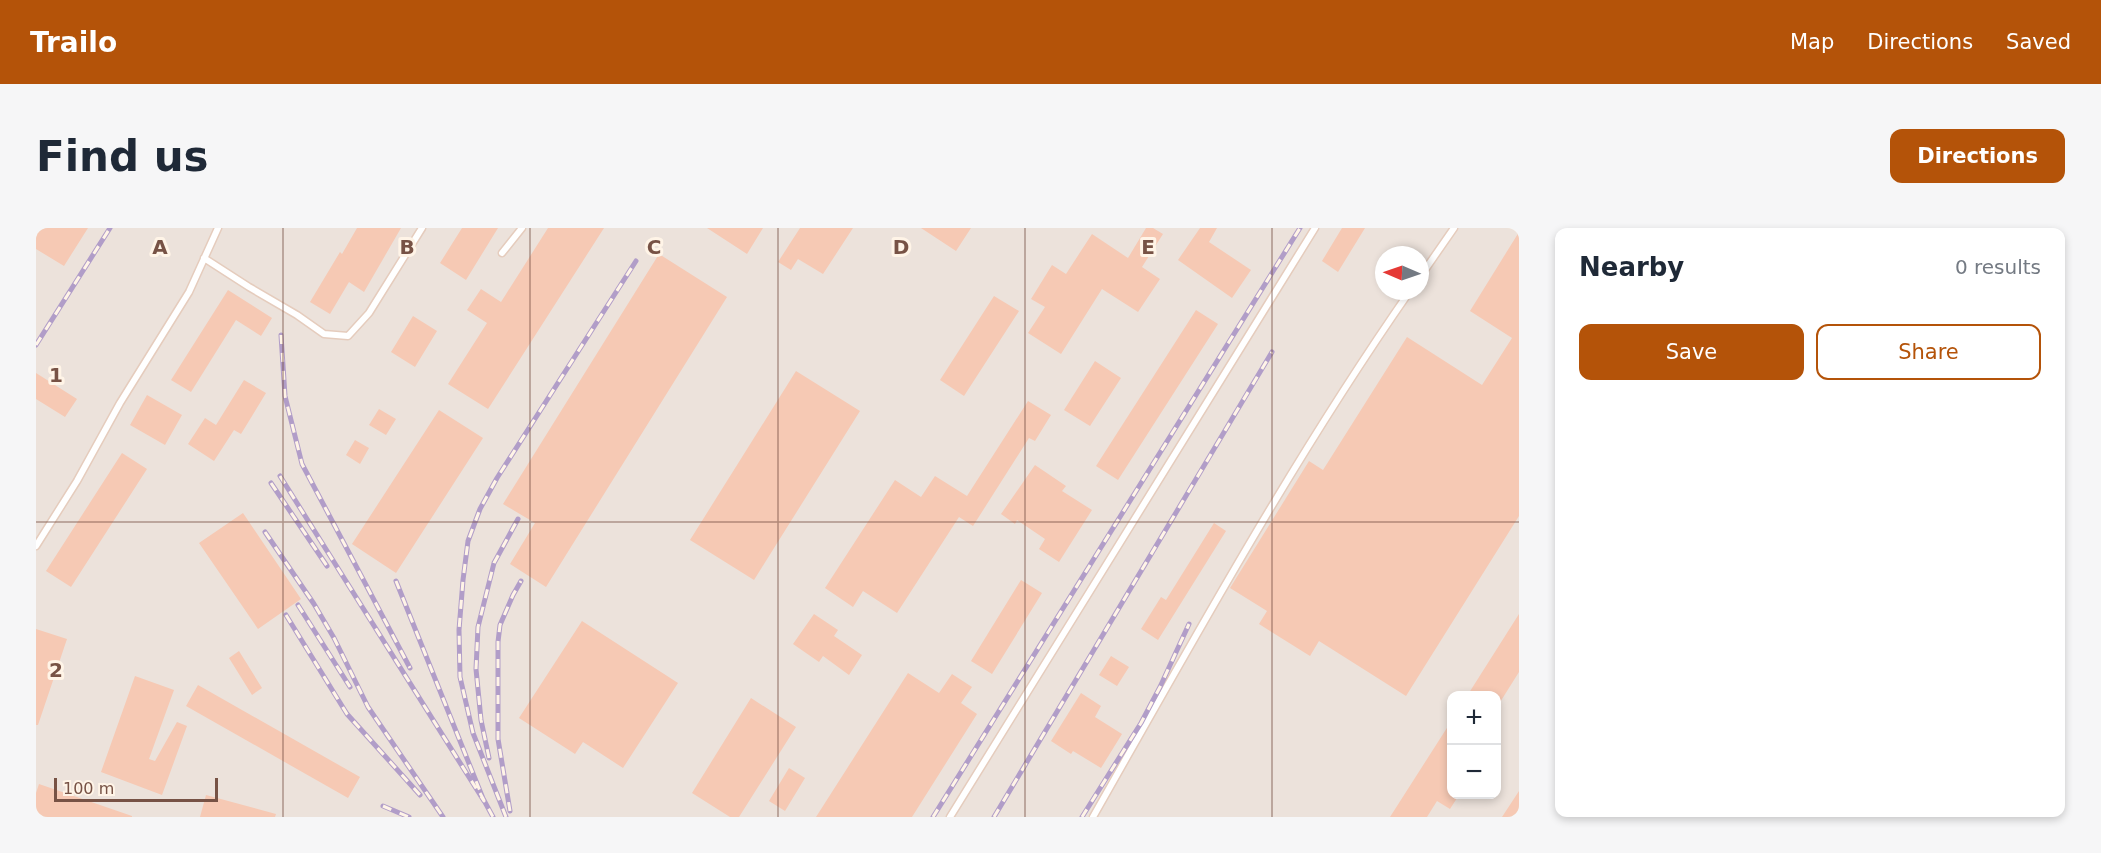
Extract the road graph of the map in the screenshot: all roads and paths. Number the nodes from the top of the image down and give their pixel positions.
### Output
1 (218, 228) edge
2 (422, 228) edge
3 (522, 228) edge
4 (1315, 228) edge
5 (1454, 228) edge
6 (502, 253) dead end
7 (204, 258) junction
8 (1429, 264) edge
9 (1404, 300) edge
10 (36, 546) edge
11 (950, 817) edge
12 (1093, 817) edge

1 - 7 lane
2 - 7 lane
3 - 6 lane
4 - 11 lane
5 - 8 lane
7 - 10 lane
9 - 12 lane

